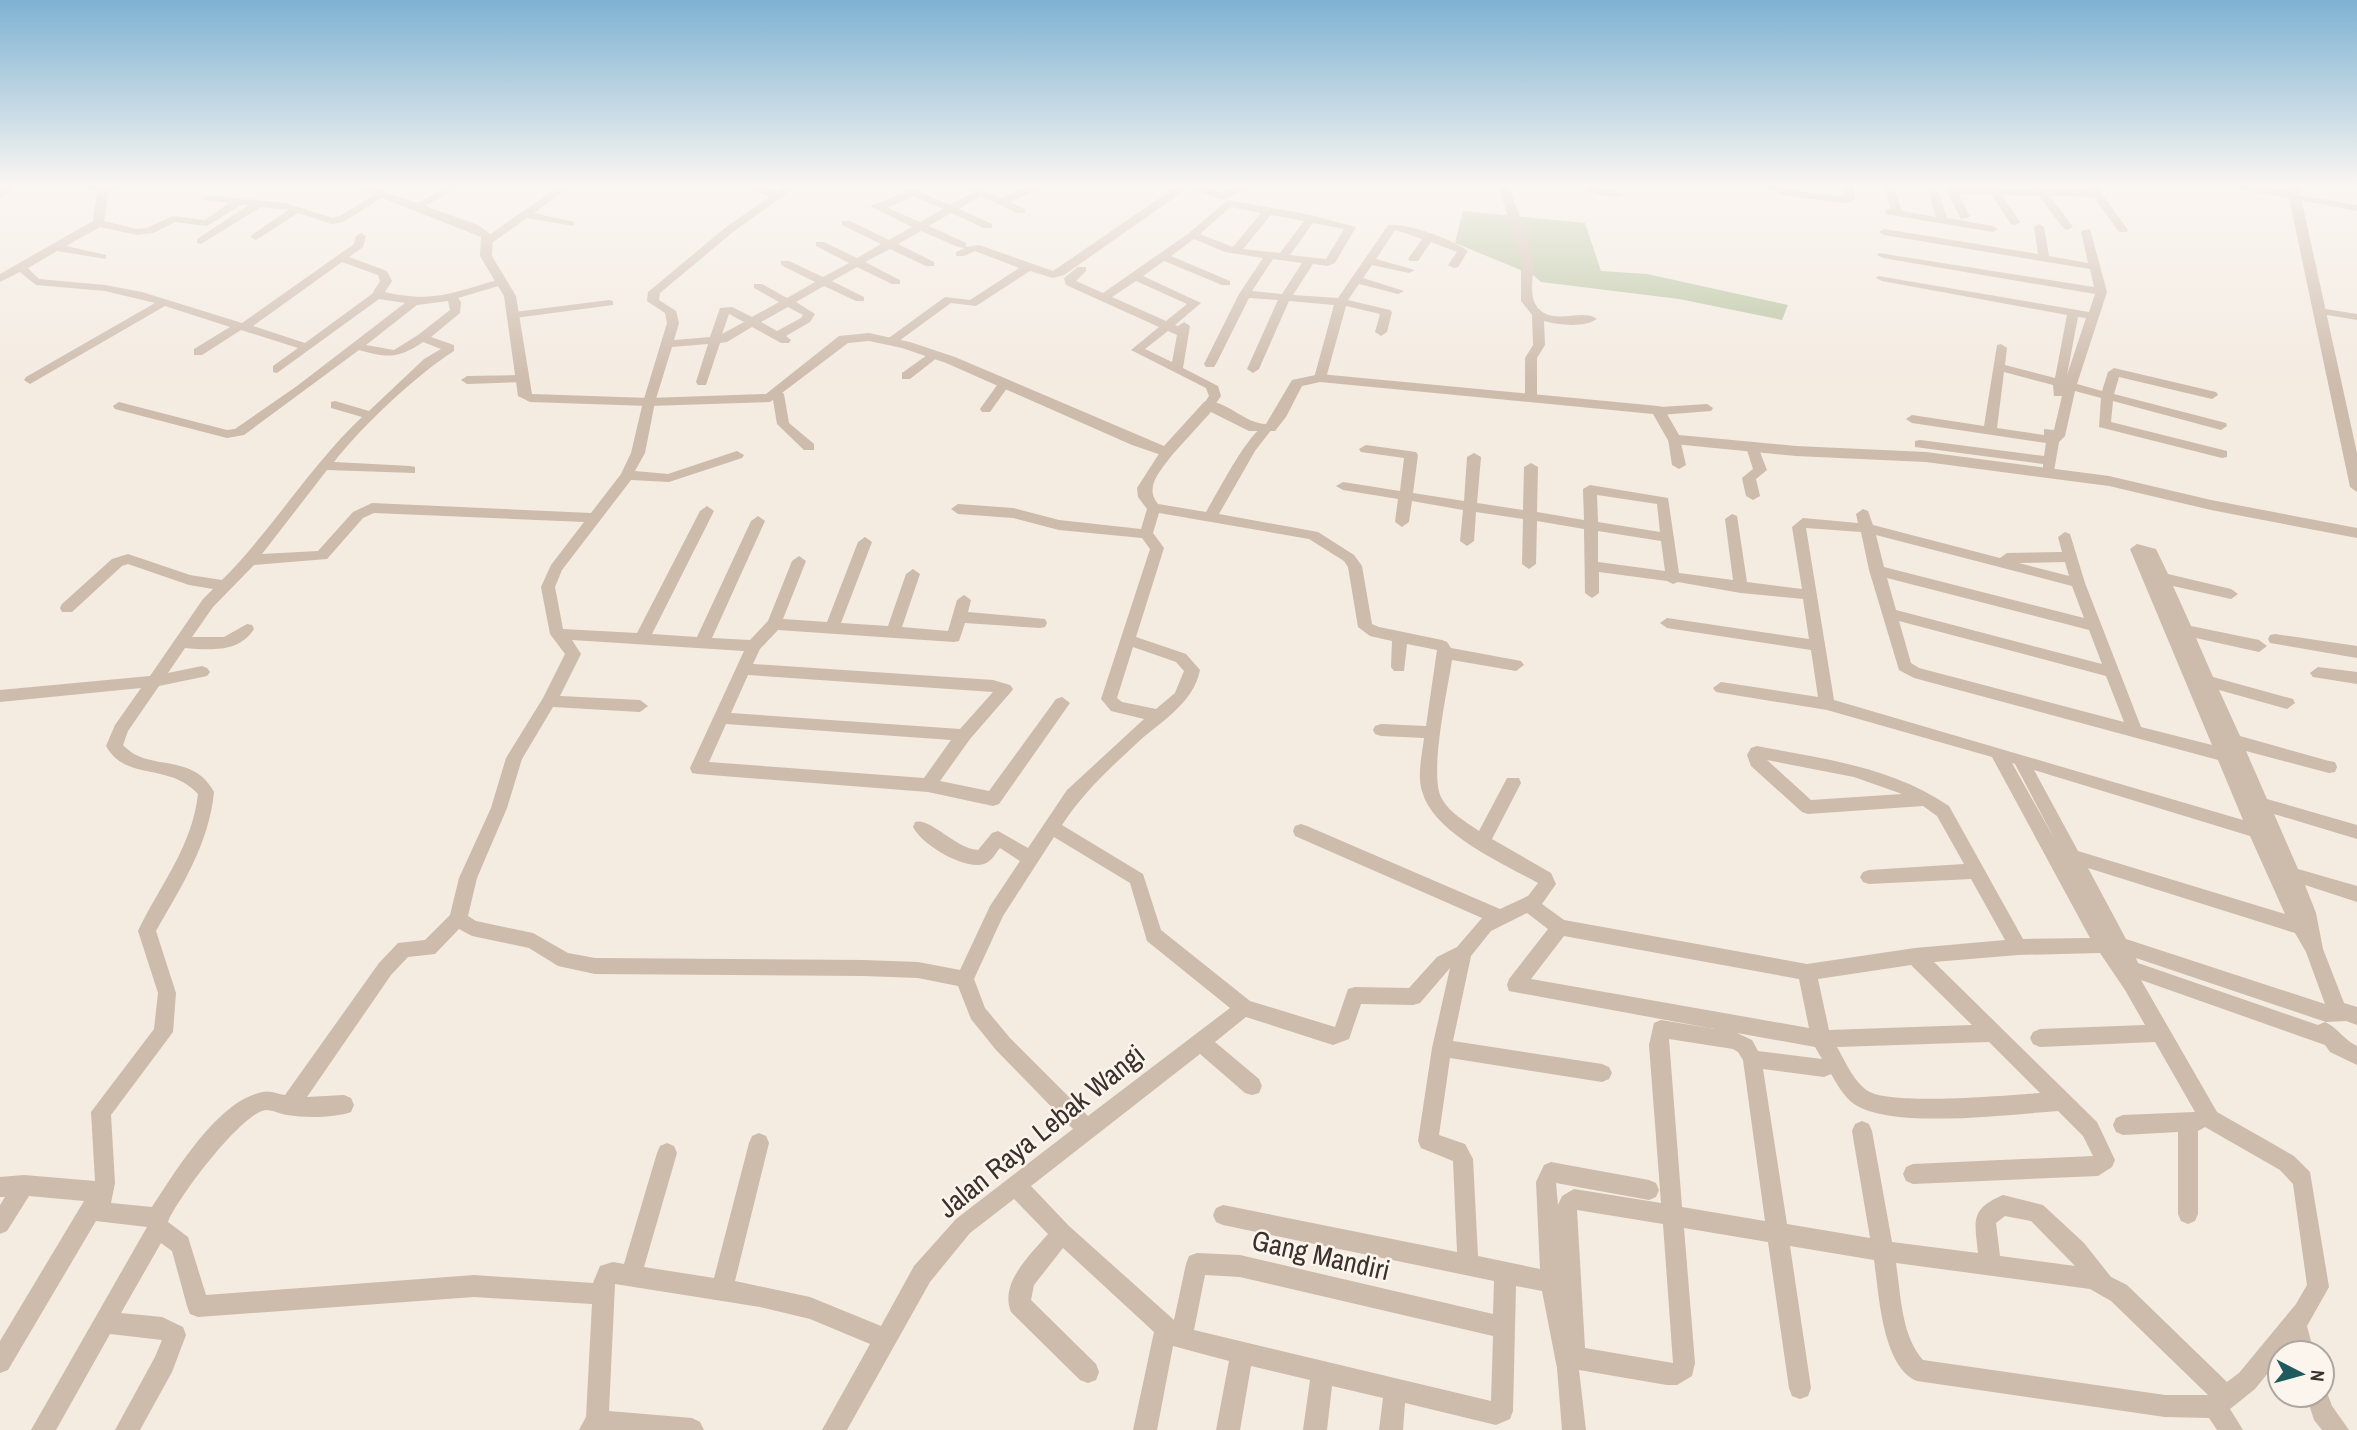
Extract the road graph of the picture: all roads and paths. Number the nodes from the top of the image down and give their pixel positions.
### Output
1 (54, 251) edge
2 (72, 251) edge
3 (351, 251) edge
4 (487, 251) edge
5 (704, 251) edge
6 (834, 251) edge
7 (879, 251) edge
8 (904, 251) edge
9 (984, 251) edge
10 (1093, 251) edge
11 (1107, 251) edge
12 (1171, 251) edge
13 (1243, 251) edge
14 (1288, 251) edge
15 (1337, 251) edge
16 (1377, 251) edge
17 (1420, 251) edge
18 (1461, 251) edge
19 (1524, 251) edge
20 (1954, 251) edge
21 (1995, 251) edge
22 (2043, 251) edge
23 (2091, 251) edge
24 (2306, 251) edge
25 (1883, 255) dead end
26 (1163, 256) junction
27 (1284, 256) junction
28 (102, 257) dead end
29 (341, 258) junction
30 (1268, 258) dead end
31 (2044, 259) junction
32 (1370, 261) junction
33 (785, 263) dead end
34 (858, 263) junction
35 (1308, 263) dead end
36 (930, 264) dead end
37 (1454, 265) dead end
38 (1955, 267) junction
39 (2095, 267) junction
40 (22, 268) junction
41 (1028, 268) junction
42 (3, 276) edge
43 (1134, 276) junction
44 (1882, 278) dead end
45 (1358, 280) junction
46 (501, 282) junction
47 (825, 282) junction
48 (896, 282) dead end
49 (1226, 283) dead end
50 (758, 286) dead end
51 (1398, 291) dead end
52 (1956, 291) junction
53 (2101, 292) junction
54 (1245, 295) junction
55 (376, 296) junction
56 (450, 297) junction
57 (1104, 298) junction
58 (1285, 298) junction
59 (860, 299) dead end
60 (164, 302) junction
61 (414, 302) junction
62 (790, 302) junction
63 (1341, 302) junction
64 (609, 303) dead end
65 (2319, 311) junction
66 (2073, 312) junction
67 (1186, 313) junction
68 (515, 315) junction
69 (1538, 315) junction
70 (2092, 316) junction
71 (2357, 317) edge
72 (1591, 319) dead end
73 (753, 323) junction
74 (1167, 326) junction
75 (242, 327) junction
76 (1381, 332) dead end
77 (1183, 333) junction
78 (422, 338) junction
79 (892, 340) junction
80 (713, 342) junction
81 (667, 344) junction
82 (357, 346) junction
83 (307, 347) junction
84 (2001, 348) dead end
85 (198, 352) dead end
86 (934, 354) junction
87 (1210, 364) dead end
88 (1998, 367) junction
89 (277, 369) dead end
90 (1177, 369) junction
91 (1253, 369) dead end
92 (906, 376) dead end
93 (1320, 378) junction
94 (521, 379) junction
95 (30, 380) dead end
96 (467, 380) dead end
97 (702, 382) dead end
98 (1004, 384) junction
99 (2065, 384) junction
100 (778, 394) junction
101 (2212, 395) dead end
102 (2107, 396) junction
103 (1531, 398) junction
104 (649, 402) junction
105 (335, 405) dead end
106 (1209, 405) junction
107 (119, 406) dead end
108 (1707, 408) dead end
109 (986, 409) dead end
110 (1660, 411) junction
111 (370, 415) junction
112 (1912, 419) dead end
113 (2221, 426) dead end
114 (1266, 429) junction
115 (1990, 430) junction
116 (1674, 439) junction
117 (2053, 440) junction
118 (2351, 440) edge
119 (1920, 444) dead end
120 (809, 447) dead end
121 (1752, 447) junction
122 (1366, 449) dead end
123 (1167, 452) junction
124 (2222, 454) dead end
125 (737, 455) dead end
126 (1474, 457) dead end
127 (1679, 465) dead end
128 (324, 466) junction
129 (1531, 467) dead end
130 (2048, 468) junction
131 (410, 470) dead end
132 (627, 475) junction
133 (1343, 486) dead end
134 (2357, 487) edge
135 (1406, 494) junction
136 (1753, 496) dead end
137 (1471, 505) junction
138 (1154, 508) junction
139 (958, 509) dead end
140 (707, 512) dead end
141 (1530, 514) junction
142 (1211, 516) junction
143 (596, 518) junction
144 (1732, 519) dead end
145 (758, 521) dead end
146 (1865, 521) junction
147 (1402, 522) dead end
148 (1590, 524) junction
149 (2357, 533) edge
150 (1146, 534) junction
151 (2065, 537) dead end
152 (1669, 538) junction
153 (1467, 541) dead end
154 (865, 542) dead end
155 (2071, 557) junction
156 (1987, 558) junction
157 (250, 560) junction
158 (799, 561) dead end
159 (1529, 564) dead end
160 (1592, 566) junction
161 (1876, 570) junction
162 (913, 574) dead end
163 (2162, 578) junction
164 (1673, 579) junction
165 (2078, 583) junction
166 (223, 585) junction
167 (1741, 588) junction
168 (1592, 593) dead end
169 (1809, 594) junction
170 (2231, 594) dead end
171 (964, 600) dead end
172 (67, 608) dead end
173 (1888, 613) junction
174 (959, 617) junction
175 (1040, 623) dead end
176 (1667, 623) dead end
177 (774, 624) junction
178 (2094, 626) junction
179 (832, 628) junction
180 (2178, 628) junction
181 (247, 629) dead end
182 (893, 632) junction
183 (557, 634) junction
184 (1400, 638) junction
185 (642, 639) junction
186 (1128, 639) junction
187 (2275, 639) dead end
188 (180, 642) junction
189 (702, 643) junction
190 (754, 646) junction
191 (1818, 646) junction
192 (2259, 646) dead end
193 (2357, 652) edge
194 (1446, 653) junction
195 (1516, 665) dead end
196 (1399, 667) dead end
197 (743, 668) junction
198 (2111, 672) junction
199 (202, 673) dead end
200 (2318, 673) dead end
201 (2357, 678) edge
202 (155, 681) junction
203 (2208, 681) junction
204 (1721, 688) dead end
205 (0, 696) edge
206 (549, 701) junction
207 (1062, 703) dead end
208 (2287, 703) dead end
209 (1826, 704) junction
210 (640, 706) dead end
211 (1158, 716) junction
212 (720, 718) junction
213 (1381, 730) dead end
214 (2135, 731) junction
215 (1433, 732) junction
216 (964, 735) junction
217 (2234, 752) junction
218 (1998, 753) junction
219 (2020, 760) junction
220 (2329, 768) dead end
221 (1513, 783) dead end
222 (928, 785) junction
223 (1928, 799) junction
224 (2262, 804) junction
225 (921, 827) dead end
226 (1052, 827) junction
227 (1301, 831) dead end
228 (2357, 832) edge
229 (2265, 833) junction
230 (1482, 841) junction
231 (2071, 856) junction
232 (1031, 859) junction
233 (1976, 871) junction
234 (2292, 874) junction
235 (1869, 877) dead end
236 (2357, 894) edge
237 (1528, 904) junction
238 (1501, 918) junction
239 (458, 919) junction
240 (1560, 927) junction
241 (2309, 935) junction
242 (2112, 945) junction
243 (2018, 947) junction
244 (1463, 953) junction
245 (1915, 956) junction
246 (2162, 959) junction
247 (1807, 972) junction
248 (2126, 972) junction
249 (965, 979) junction
250 (2166, 980) junction
251 (1244, 1007) junction
252 (2331, 1012) junction
253 (2357, 1016) edge
254 (1993, 1033) junction
255 (2159, 1033) junction
256 (2040, 1038) dead end
257 (2329, 1038) junction
258 (1821, 1039) junction
259 (1200, 1042) junction
260 (1442, 1048) junction
261 (2357, 1056) edge
262 (1752, 1059) junction
263 (1824, 1068) dead end
264 (1602, 1073) dead end
265 (1252, 1086) dead end
266 (2062, 1101) junction
267 (344, 1105) dead end
268 (289, 1106) junction
269 (2210, 1119) junction
270 (2188, 1124) junction
271 (2123, 1125) dead end
272 (1087, 1129) junction
273 (1861, 1131) dead end
274 (759, 1143) dead end
275 (667, 1153) dead end
276 (1913, 1174) dead end
277 (24, 1185) junction
278 (0, 1187) edge
279 (1017, 1187) junction
280 (102, 1190) junction
281 (1649, 1190) dead end
282 (2188, 1214) dead end
283 (1223, 1215) dead end
284 (1673, 1215) junction
285 (157, 1223) junction
286 (0, 1224) edge
287 (1775, 1231) junction
288 (1062, 1233) junction
289 (1882, 1251) junction
290 (1990, 1266) junction
291 (1468, 1267) junction
292 (1505, 1273) junction
293 (629, 1277) junction
294 (1550, 1282) junction
295 (2102, 1282) junction
296 (722, 1289) junction
297 (603, 1294) junction
298 (2303, 1313) junction
299 (104, 1323) junction
300 (1505, 1328) junction
301 (1173, 1333) junction
302 (886, 1339) junction
303 (2303, 1339) edge
304 (1242, 1353) junction
305 (0, 1362) edge
306 (1088, 1373) dead end
307 (1322, 1374) junction
308 (1800, 1388) dead end
309 (1395, 1391) junction
310 (2221, 1403) junction
311 (2321, 1409) edge
312 (1495, 1422) edge
313 (594, 1426) edge
314 (43, 1430) edge
315 (127, 1430) edge
316 (692, 1430) edge
317 (834, 1430) edge
318 (1145, 1430) edge
319 (1228, 1430) edge
320 (1315, 1430) edge
321 (1391, 1430) edge
322 (1574, 1430) edge
323 (2231, 1430) edge
324 (2337, 1430) edge

1 - 40 street
2 - 28 street
3 - 29 street
4 - 46 street
5 - 81 street
6 - 34 street
7 - 34 street
8 - 36 street
9 - 41 street
10 - 41 street
11 - 57 street
12 - 26 street
13 - 27 street
14 - 27 street
15 - 27 street
16 - 32 street
17 - 32 street
18 - 37 street
19 - 69 street
20 - 38 street
21 - 31 street
22 - 31 street
23 - 39 street
24 - 65 street
25 - 38 street
26 - 43 street
26 - 49 street
29 - 55 street
29 - 75 street
30 - 54 street
31 - 39 street
32 - 45 street
33 - 47 street
34 - 47 street
34 - 48 street
35 - 58 street
38 - 52 street
38 - 53 street
39 - 53 street
40 - 42 street
40 - 60 street
41 - 79 street
43 - 57 street
43 - 67 street
44 - 52 street
45 - 51 street
45 - 63 street
46 - 56 street
46 - 68 street
47 - 59 street
47 - 62 street
50 - 62 street
52 - 66 street
53 - 70 street
54 - 58 street
54 - 87 street
55 - 61 street
55 - 83 street
56 - 61 street
56 - 78 street
57 - 74 street
58 - 63 street
58 - 91 street
60 - 75 street
60 - 95 street
61 - 82 street
62 - 73 street
62 - 73 street
63 - 76 street
63 - 93 street
64 - 68 street
65 - 71 street
65 - 118 street
66 - 70 street
66 - 99 street
67 - 74 street
67 - 77 street
68 - 94 street
69 - 72 street
69 - 103 street
70 - 99 street
73 - 80 street
73 - 80 street
74 - 77 street
74 - 90 street
75 - 83 street
75 - 85 street
77 - 90 street
78 - 82 street
78 - 111 street
79 - 86 street
79 - 100 street
80 - 81 street
80 - 97 street
81 - 104 street
82 - 107 street
83 - 89 street
84 - 88 street
86 - 92 street
86 - 98 street
88 - 99 street
88 - 115 street
90 - 106 street
93 - 103 street
93 - 114 street
94 - 96 street
94 - 104 street
98 - 109 street
98 - 123 street
99 - 102 street
99 - 117 street
100 - 104 street
100 - 120 street
101 - 102 street
102 - 113 street
102 - 124 street
103 - 110 street
104 - 132 street
105 - 111 street
106 - 114 street
106 - 123 street
108 - 110 street
110 - 116 street
111 - 128 street
112 - 115 street
114 - 142 street
115 - 117 street
116 - 121 street
116 - 127 street
117 - 130 street
118 - 134 street
119 - 130 street
121 - 130 street
121 - 136 street
122 - 135 street
123 - 138 street
125 - 132 street
126 - 137 street
128 - 131 street
128 - 157 street
129 - 141 street
130 - 149 street
132 - 143 street
133 - 135 street
135 - 137 street
135 - 147 street
137 - 141 street
137 - 153 street
138 - 142 street
138 - 150 street
139 - 150 street
140 - 185 street
141 - 148 street
141 - 159 street
142 - 184 street
143 - 157 street
143 - 183 street
144 - 167 street
145 - 189 street
146 - 156 street
146 - 161 street
146 - 169 street
148 - 152 street
148 - 152 street
148 - 160 street
150 - 186 street
151 - 155 street
152 - 164 street
154 - 179 street
155 - 156 street
155 - 165 street
156 - 165 street
157 - 166 street
158 - 177 street
160 - 164 street
160 - 168 street
161 - 173 street
161 - 178 street
162 - 182 street
163 - 170 street
163 - 180 street
163 - 180 street
164 - 167 street
165 - 178 street
166 - 172 street
166 - 188 street
167 - 169 street
169 - 191 street
171 - 174 street
173 - 198 street
173 - 214 street
174 - 175 street
174 - 182 street
176 - 191 street
177 - 179 street
177 - 190 street
178 - 198 street
179 - 182 street
180 - 192 street
180 - 203 street
180 - 217 street
181 - 188 street
183 - 185 street
183 - 206 street
184 - 194 street
184 - 196 street
185 - 189 street
186 - 211 street
186 - 211 street
187 - 193 street
188 - 202 street
189 - 190 street
190 - 197 street
191 - 209 street
194 - 195 street
194 - 215 street
197 - 212 street
197 - 216 street
198 - 214 street
199 - 202 street
200 - 201 street
202 - 205 street
202 - 280 street
203 - 208 street
203 - 217 street
204 - 209 street
206 - 210 street
206 - 239 street
207 - 222 street
209 - 218 street
211 - 226 street
212 - 216 street
212 - 222 street
213 - 215 street
214 - 217 street
215 - 230 street
216 - 222 street
217 - 220 street
217 - 224 street
217 - 229 street
218 - 219 street
218 - 242 street
219 - 229 street
219 - 231 street
221 - 230 street
223 - 223 street
223 - 233 street
224 - 228 street
224 - 229 street
225 - 232 street
226 - 232 street
226 - 251 street
227 - 238 street
229 - 234 street
229 - 241 street
230 - 237 street
231 - 241 street
231 - 242 street
232 - 249 street
233 - 235 street
233 - 243 street
234 - 236 street
234 - 241 street
237 - 238 street
237 - 240 street
238 - 244 street
239 - 249 street
239 - 268 street
240 - 247 street
240 - 258 street
241 - 252 street
242 - 243 street
242 - 246 street
242 - 248 street
243 - 245 street
244 - 251 street
244 - 260 street
245 - 247 street
245 - 254 street
246 - 250 street
246 - 252 street
247 - 258 street
248 - 250 street
248 - 255 street
249 - 272 street
250 - 257 street
251 - 259 street, Jalan Raya Lebak Wangi
252 - 253 street
252 - 257 street
254 - 258 street
254 - 266 street
255 - 256 street
255 - 269 street
257 - 261 street
258 - 266 street
259 - 265 street
259 - 272 street, Jalan Raya Lebak Wangi
260 - 264 street
260 - 291 street
262 - 263 street
262 - 284 street
262 - 287 street
266 - 276 street
267 - 268 street
268 - 285 street
269 - 270 street
269 - 298 street
270 - 271 street
270 - 282 street
272 - 279 street, Jalan Raya Lebak Wangi
273 - 289 street
274 - 296 street
275 - 293 street
277 - 278 street
277 - 280 street
277 - 286 street
279 - 288 street
279 - 302 street, Jalan Raya Lebak Wangi
280 - 285 street
280 - 305 street
281 - 294 street
283 - 291 street
284 - 284 street
284 - 287 street
285 - 297 street
285 - 299 street
287 - 289 street
287 - 308 street
288 - 301 street
288 - 306 street
289 - 290 street
289 - 310 street
290 - 295 street
290 - 295 street
291 - 292 street
292 - 294 street
292 - 300 street
293 - 296 street
293 - 297 street
294 - 322 street
295 - 310 street
296 - 302 street
297 - 313 street
298 - 303 street
298 - 310 street
299 - 314 street
299 - 315 street
300 - 301 street, Gang Mandiri
300 - 312 street
301 - 304 street
301 - 318 street
302 - 317 street, Jalan Raya Lebak Wangi
304 - 307 street
304 - 319 street
307 - 309 street
307 - 320 street
309 - 312 street
309 - 321 street
310 - 323 street
311 - 324 street
313 - 316 street

